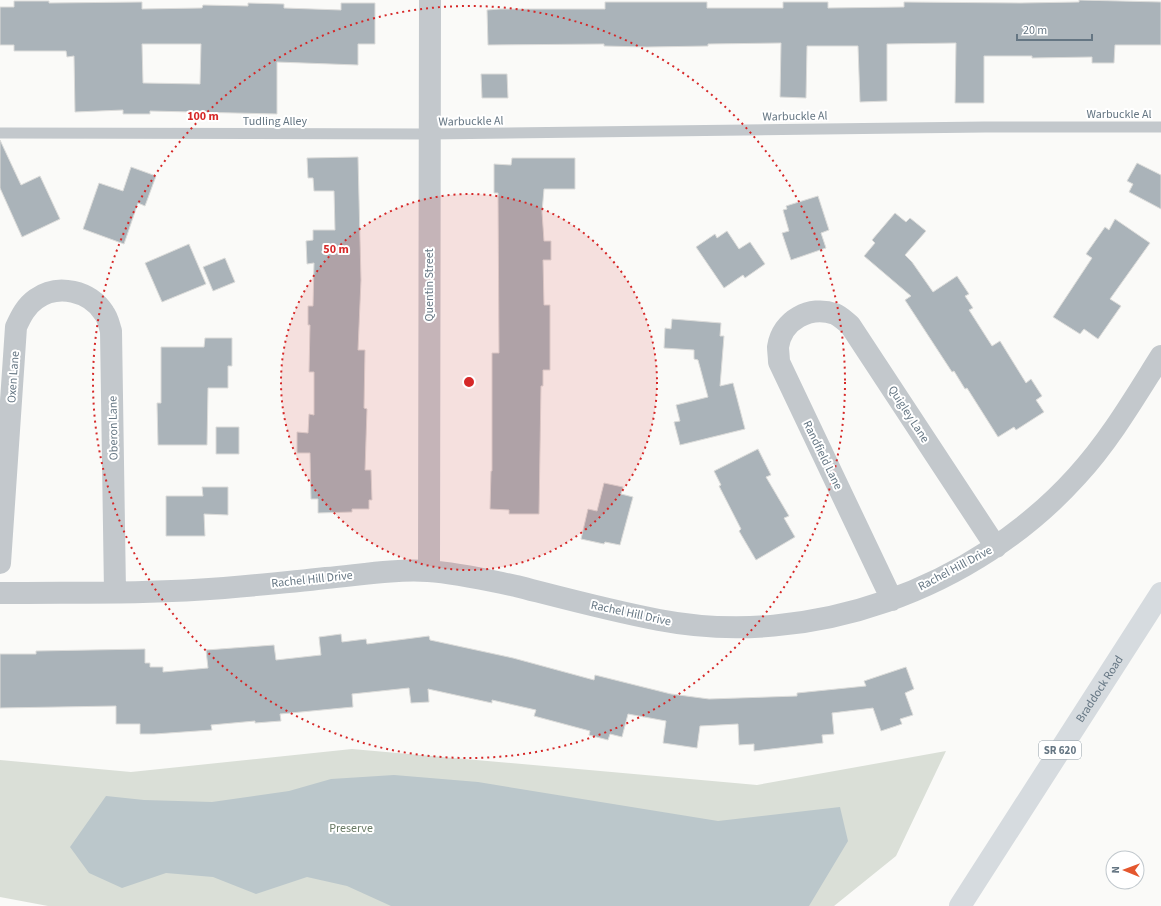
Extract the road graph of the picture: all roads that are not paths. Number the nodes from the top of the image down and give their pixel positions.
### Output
1 (430, 0) edge
2 (1161, 127) edge
3 (0, 133) edge
4 (430, 134) junction
5 (65, 290) joint
6 (803, 314) joint
7 (1161, 356) edge
8 (996, 547) junction
9 (0, 563) edge
10 (429, 571) junction
11 (115, 592) junction
12 (0, 593) edge
13 (1161, 593) edge
14 (892, 600) junction
15 (960, 906) edge

1 - 4 street, Quentin Street
2 - 4 lane, Warbuckle Al
3 - 4 lane, Tudling Alley
4 - 10 street, Quentin Street
5 - 9 street, Oxen Lane
5 - 11 street, Oberon Lane
6 - 8 street, Quigley Lane
6 - 14 street, Randfield Lane
7 - 8 street, Rachel Hill Drive
8 - 14 street, Rachel Hill Drive
10 - 11 street, Rachel Hill Drive
10 - 14 street, Rachel Hill Drive
11 - 12 street, Rachel Hill Drive
13 - 15 main road, Braddock Road / SR 620

